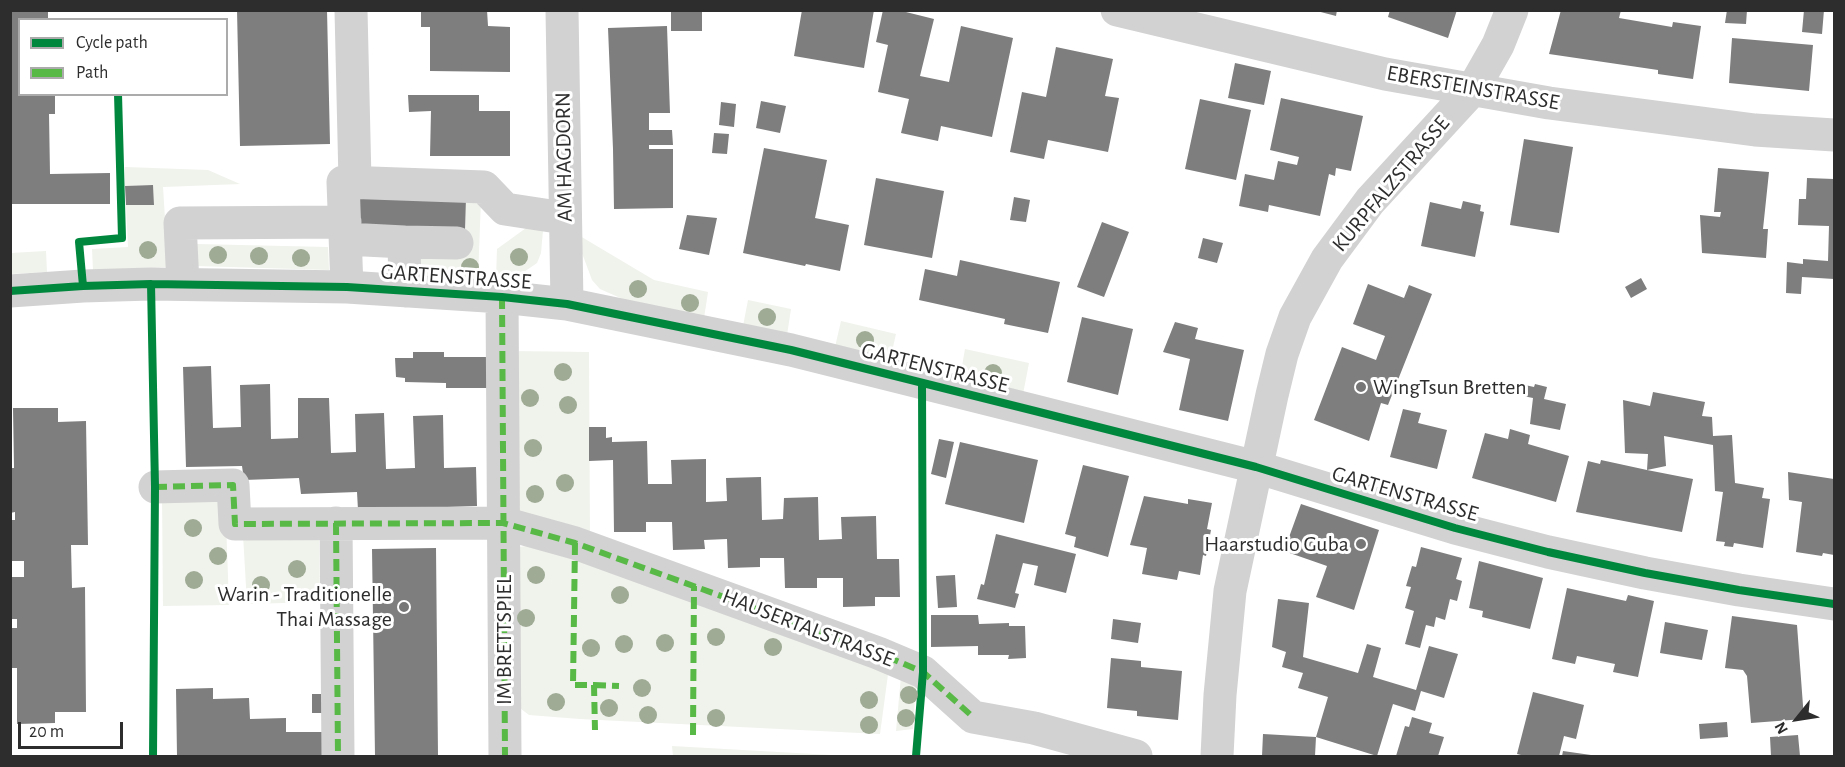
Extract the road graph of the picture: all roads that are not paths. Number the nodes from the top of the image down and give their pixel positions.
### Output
1 (351, 10) edge
2 (562, 10) edge
3 (1117, 10) edge
4 (1512, 10) edge
5 (1473, 88) junction
6 (1834, 135) edge
7 (355, 181) junction
8 (564, 218) junction
9 (346, 231) junction
10 (404, 242) junction
11 (457, 243) dead end
12 (183, 284) junction
13 (348, 287) junction
14 (10, 291) edge
15 (405, 291) junction
16 (502, 297) junction
17 (567, 304) junction
18 (1256, 467) junction
19 (155, 487) dead end
20 (336, 523) junction
21 (503, 523) junction
22 (1834, 609) edge
23 (338, 756) edge
24 (504, 756) edge
25 (1136, 756) edge
26 (1217, 756) edge

1 - 7 street
2 - 8 street, AM HAGDORN
3 - 5 street, EBERSTEINSTRASSE
4 - 5 street, KURPFALZSTRASSE
5 - 6 street, EBERSTEINSTRASSE
5 - 18 street, KURPFALZSTRASSE
7 - 8 street
7 - 9 street
8 - 17 street, AM HAGDORN
9 - 10 street
9 - 12 street
9 - 13 street
10 - 11 street
10 - 15 street
12 - 13 street, GARTENSTRASSE
12 - 14 street, GARTENSTRASSE
13 - 15 street, GARTENSTRASSE
15 - 16 street, GARTENSTRASSE
16 - 17 street, GARTENSTRASSE
16 - 21 street, IM BRETTSPIEL
17 - 18 street, GARTENSTRASSE
18 - 22 street, GARTENSTRASSE
18 - 26 street, KURPFALZSTRASSE
19 - 20 street
20 - 21 street
20 - 23 street
21 - 24 street, IM BRETTSPIEL
21 - 25 street, HAUSERTALSTRASSE

